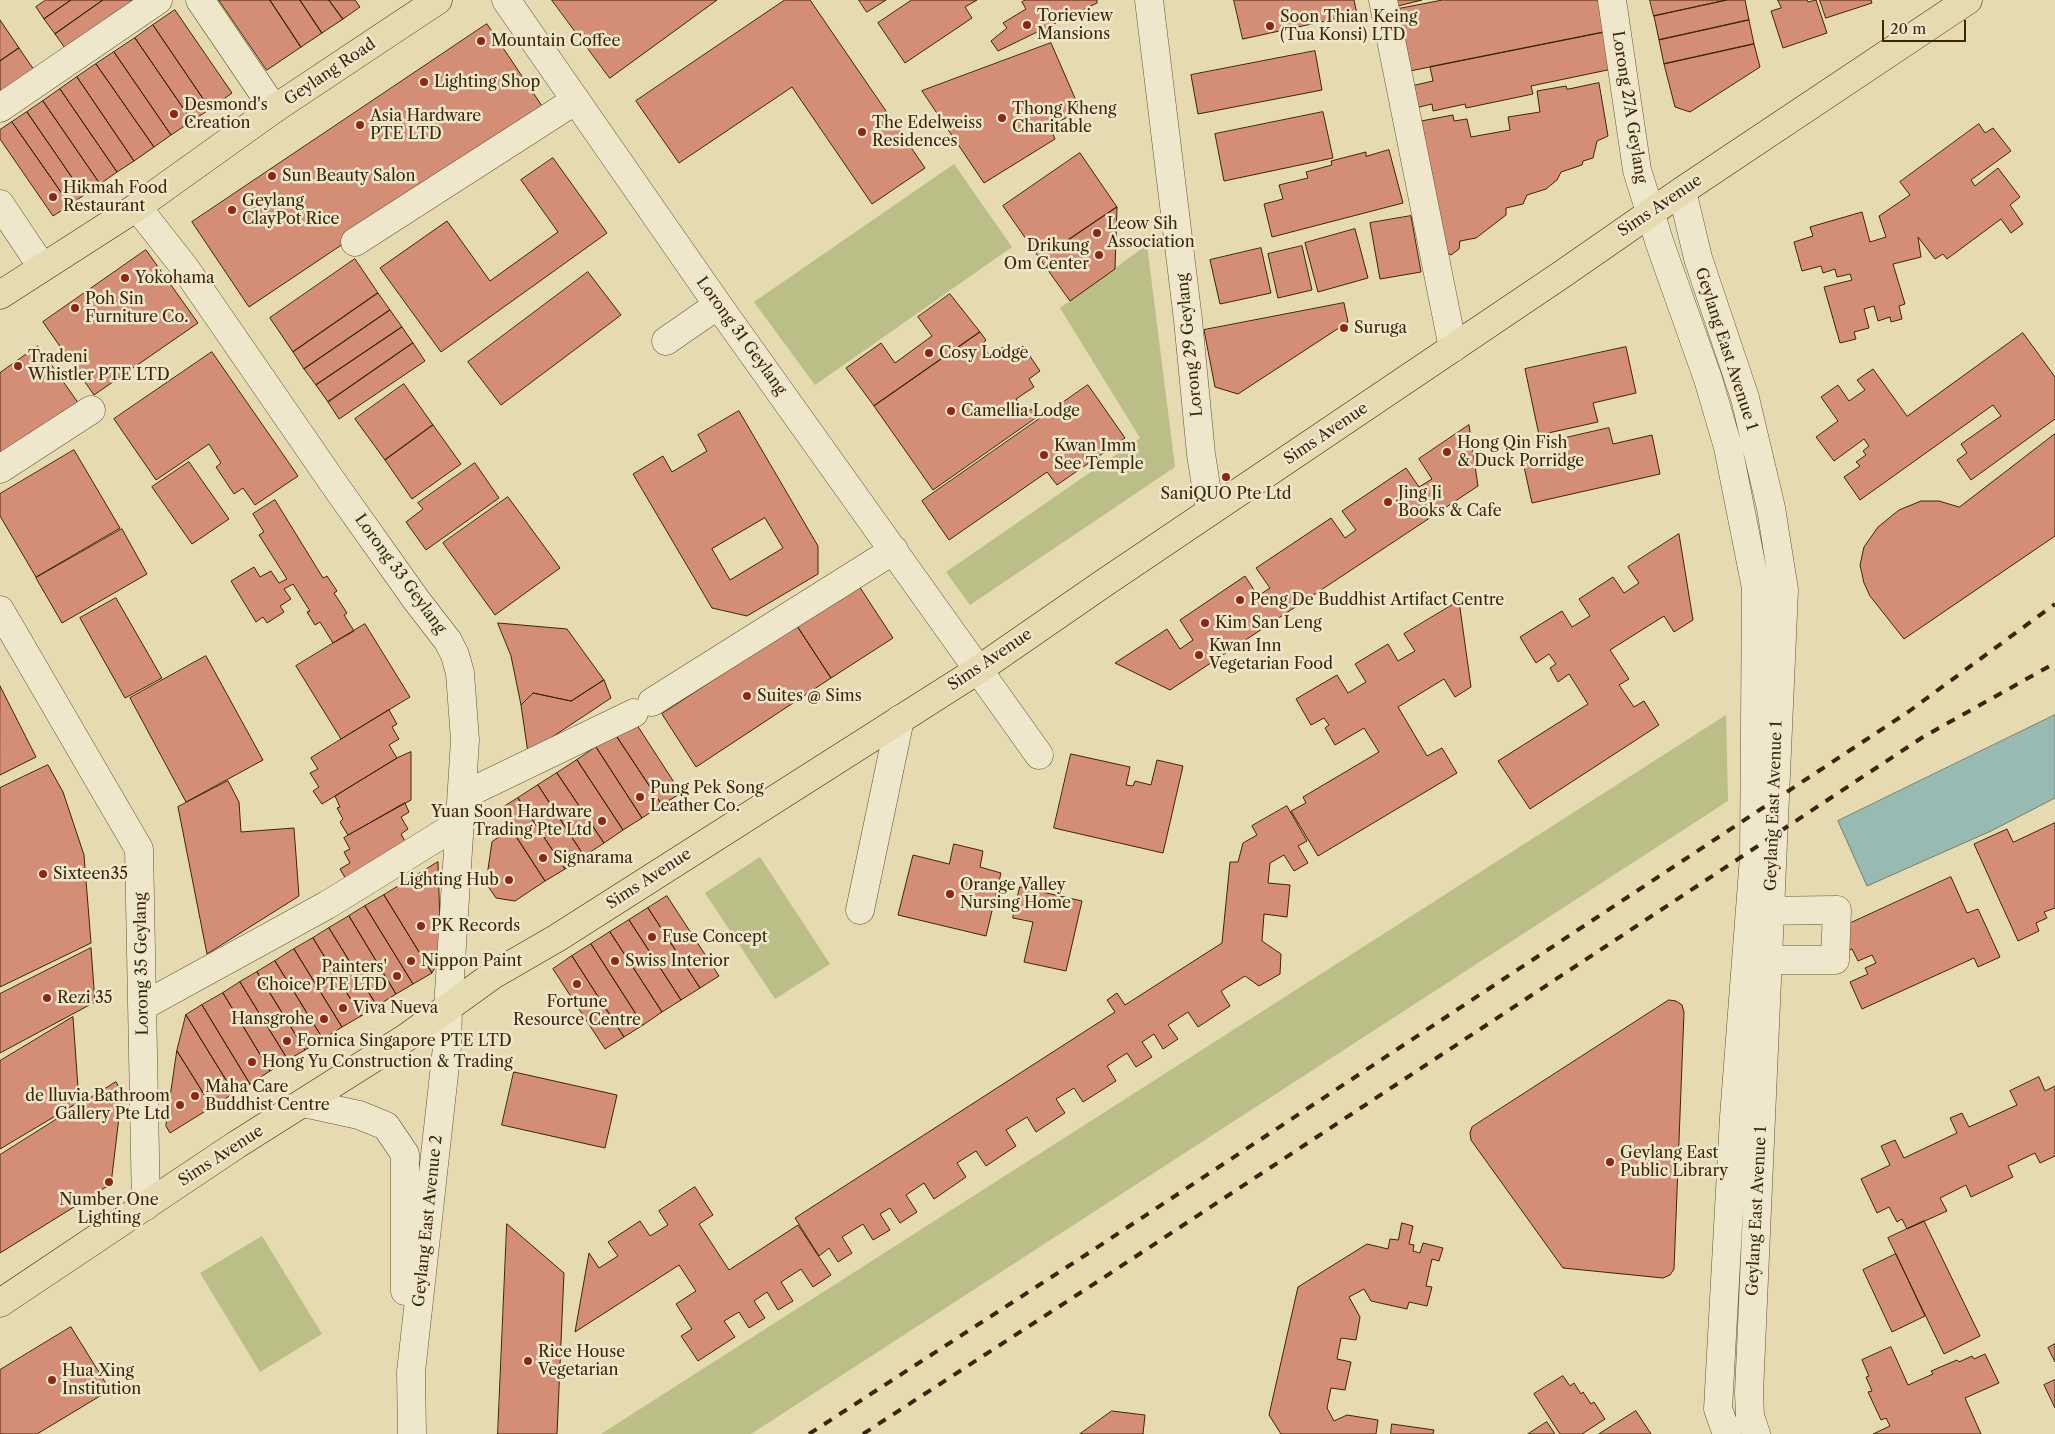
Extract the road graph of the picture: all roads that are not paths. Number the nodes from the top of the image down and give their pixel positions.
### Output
1 (158, 0) edge
2 (200, 0) edge
3 (438, 0) edge
4 (506, 0) edge
5 (1149, 0) edge
6 (1384, 0) edge
7 (1612, 0) edge
8 (1968, 0) edge
9 (576, 100) junction
10 (0, 108) edge
11 (274, 109) junction
12 (1682, 190) junction
13 (0, 204) edge
14 (137, 207) junction
15 (1649, 213) junction
16 (354, 242) dead end
17 (42, 268) junction
18 (0, 295) edge
19 (718, 305) junction
20 (666, 341) dead end
21 (1453, 348) junction
22 (91, 410) dead end
23 (0, 469) edge
24 (1210, 511) junction
25 (894, 550) junction
26 (0, 610) edge
27 (978, 670) junction
28 (900, 719) junction
29 (1039, 755) dead end
30 (462, 796) junction
31 (460, 823) junction
32 (860, 910) dead end
33 (1760, 911) junction
34 (1757, 960) junction
35 (143, 1006) junction
36 (448, 1008) junction
37 (304, 1103) junction
38 (146, 1206) junction
39 (0, 1303) edge
40 (396, 1434) edge
41 (412, 1434) edge
42 (1727, 1434) edge
43 (1756, 1434) edge

1 - 10 street
2 - 11 street
3 - 11 main road, Geylang Road
4 - 9 street, Lorong 31 Geylang
5 - 24 street, Lorong 29 Geylang
6 - 21 street
7 - 15 street, Lorong 27A Geylang
8 - 12 main road, Sims Avenue
9 - 16 street
9 - 19 street, Lorong 31 Geylang
11 - 14 main road, Geylang Road
12 - 15 main road, Sims Avenue
12 - 33 street, Geylang East Avenue 1
13 - 17 street
14 - 17 main road, Geylang Road
14 - 30 street, Lorong 33 Geylang
15 - 21 main road, Sims Avenue
15 - 33 street, Geylang East Avenue 1
17 - 18 main road, Geylang Road
19 - 20 street
19 - 25 street, Lorong 31 Geylang
21 - 24 main road, Sims Avenue
22 - 23 street
24 - 27 main road, Sims Avenue
25 - 27 street, Lorong 31 Geylang
25 - 30 street
26 - 35 street, Lorong 35 Geylang
27 - 28 main road, Sims Avenue
27 - 29 street, Lorong 31 Geylang
28 - 32 street
28 - 36 main road, Sims Avenue
30 - 31 street, Lorong 33 Geylang
31 - 35 street
31 - 36 street, Lorong 33 Geylang
33 - 34 street, Geylang East Avenue 1
33 - 34 street
34 - 42 street, Geylang East Avenue 1
34 - 43 street, Geylang East Avenue 1
35 - 38 street, Lorong 35 Geylang
36 - 37 main road, Sims Avenue
36 - 41 street, Geylang East Avenue 2
37 - 38 main road, Sims Avenue
37 - 40 street, Geylang East Avenue 2
38 - 39 main road, Sims Avenue

